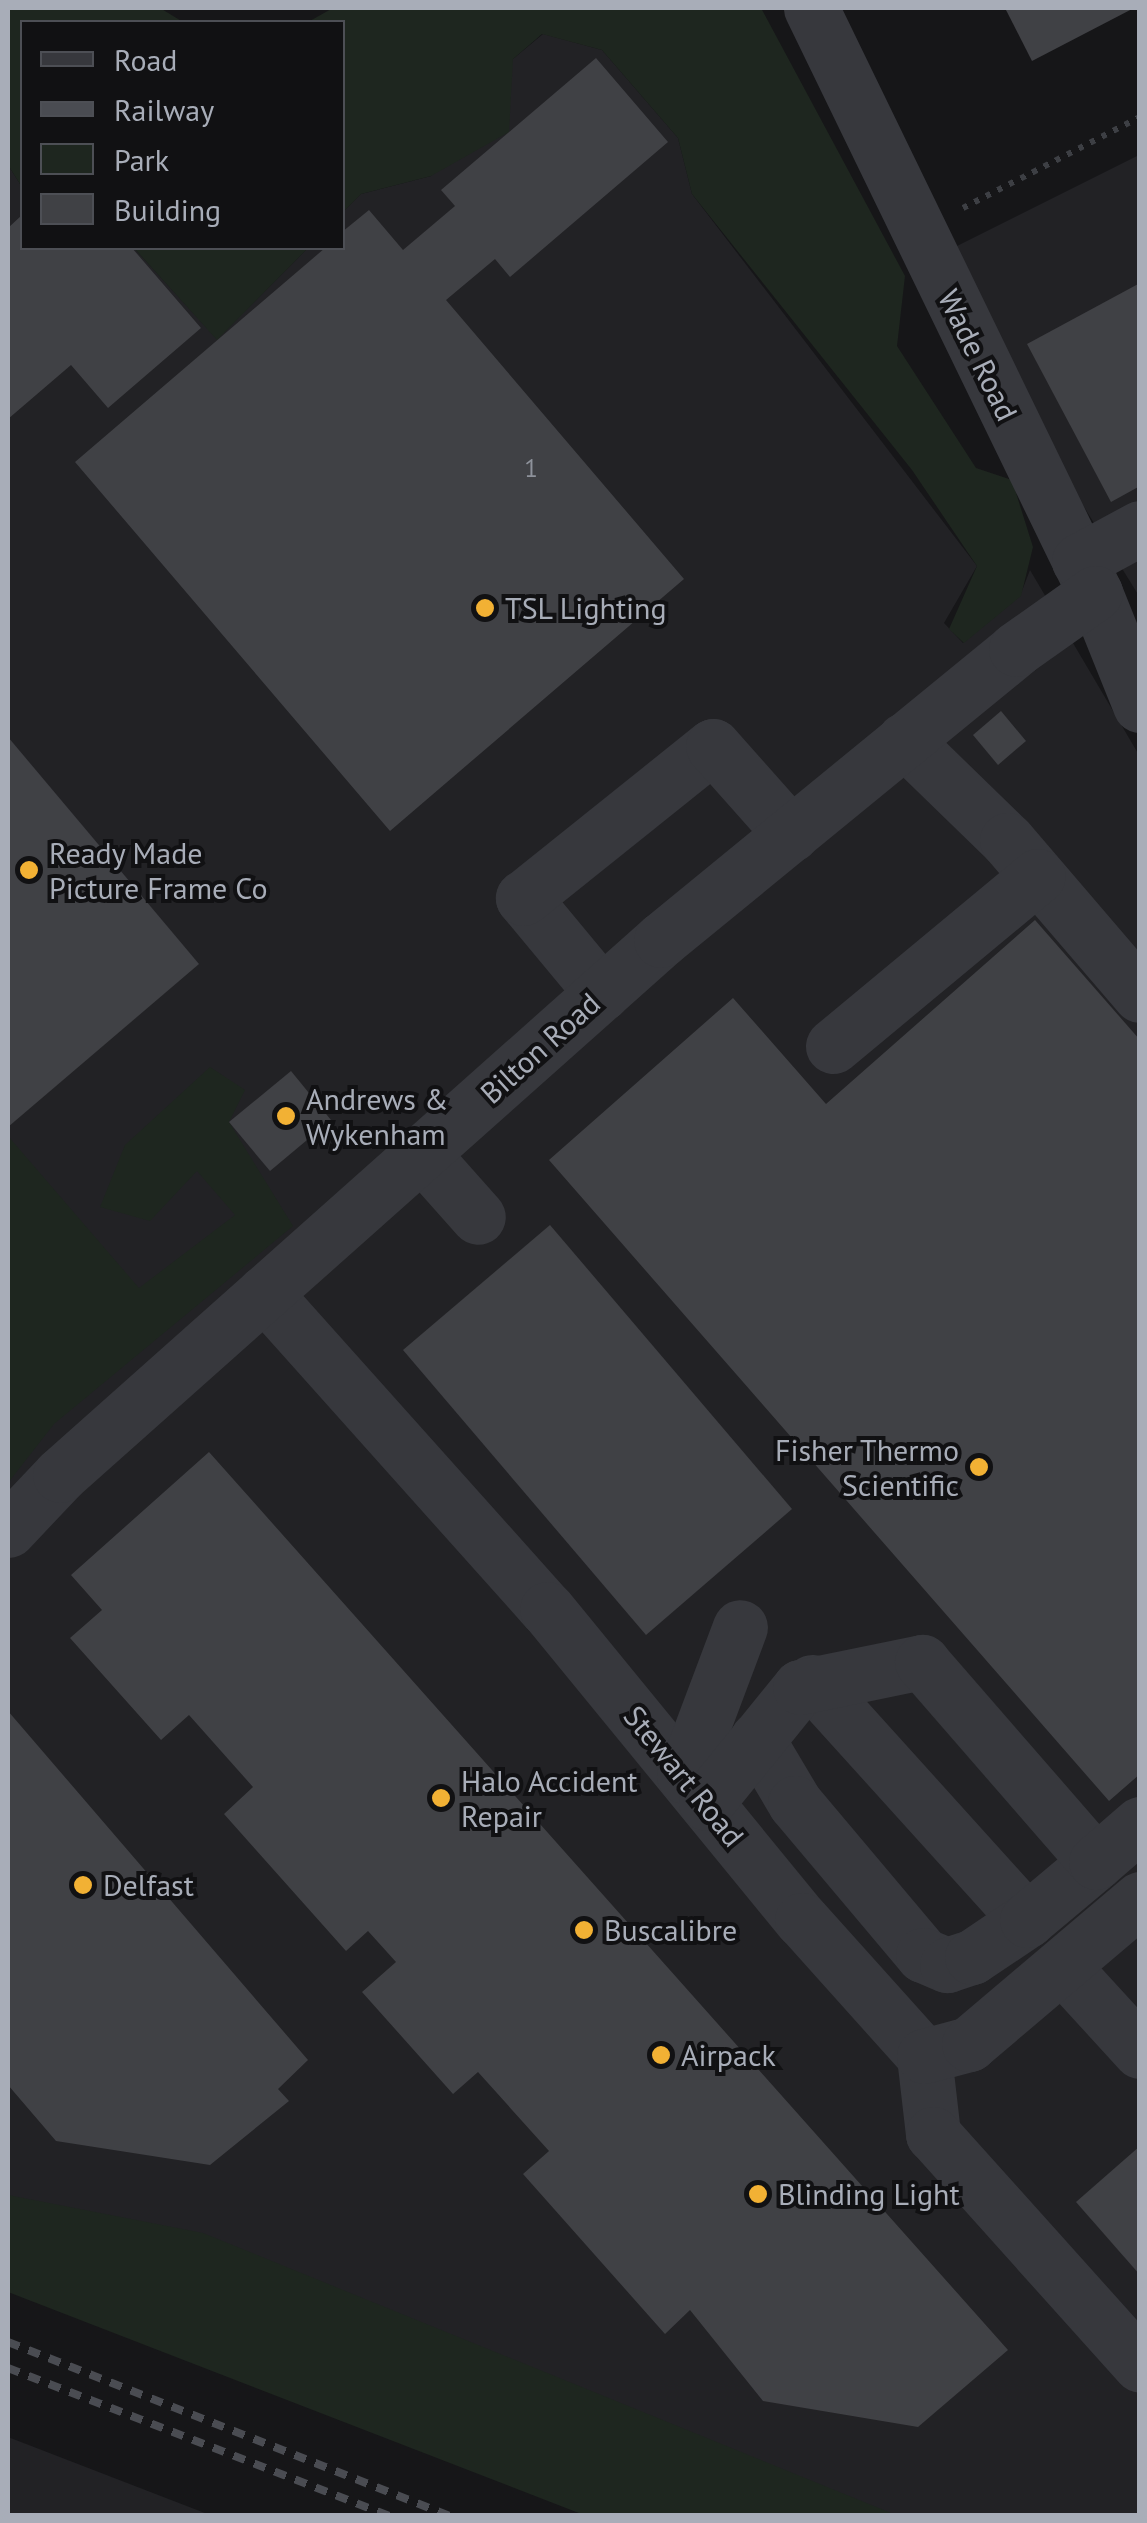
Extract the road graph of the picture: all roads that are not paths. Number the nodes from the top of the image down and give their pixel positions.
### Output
1 (811, 8) edge
2 (1140, 528) edge
3 (1087, 577) junction
4 (1140, 705) edge
5 (904, 740) junction
6 (790, 834) junction
7 (1038, 876) junction
8 (602, 993) junction
9 (1140, 995) edge
10 (833, 1046) dead end
11 (422, 1154) junction
12 (478, 1217) dead end
13 (264, 1293) junction
14 (8, 1530) edge
15 (740, 1627) dead end
16 (812, 1682) junction
17 (756, 1739) junction
18 (695, 1790) junction
19 (1140, 1824) edge
20 (1096, 1862) junction
21 (1140, 1898) edge
22 (1027, 1920) junction
23 (1063, 1967) junction
24 (1140, 2051) edge
25 (924, 2056) junction
26 (1140, 2365) edge

1 - 3 street, Wade Road
2 - 3 street, Bilton Road
3 - 4 street, Wade Road
3 - 5 street, Bilton Road
5 - 6 street, Bilton Road
5 - 7 street
6 - 8 street, Bilton Road
6 - 8 street
7 - 9 street
7 - 10 street
8 - 11 street, Bilton Road
11 - 12 street
11 - 13 street, Bilton Road
13 - 14 street, Bilton Road
13 - 18 street, Stewart Road
15 - 18 street
16 - 17 street
16 - 20 street
16 - 22 street
17 - 18 street
17 - 22 street
18 - 25 street, Stewart Road
19 - 20 street
20 - 22 street
21 - 23 street
23 - 24 street
23 - 25 street
25 - 26 street

